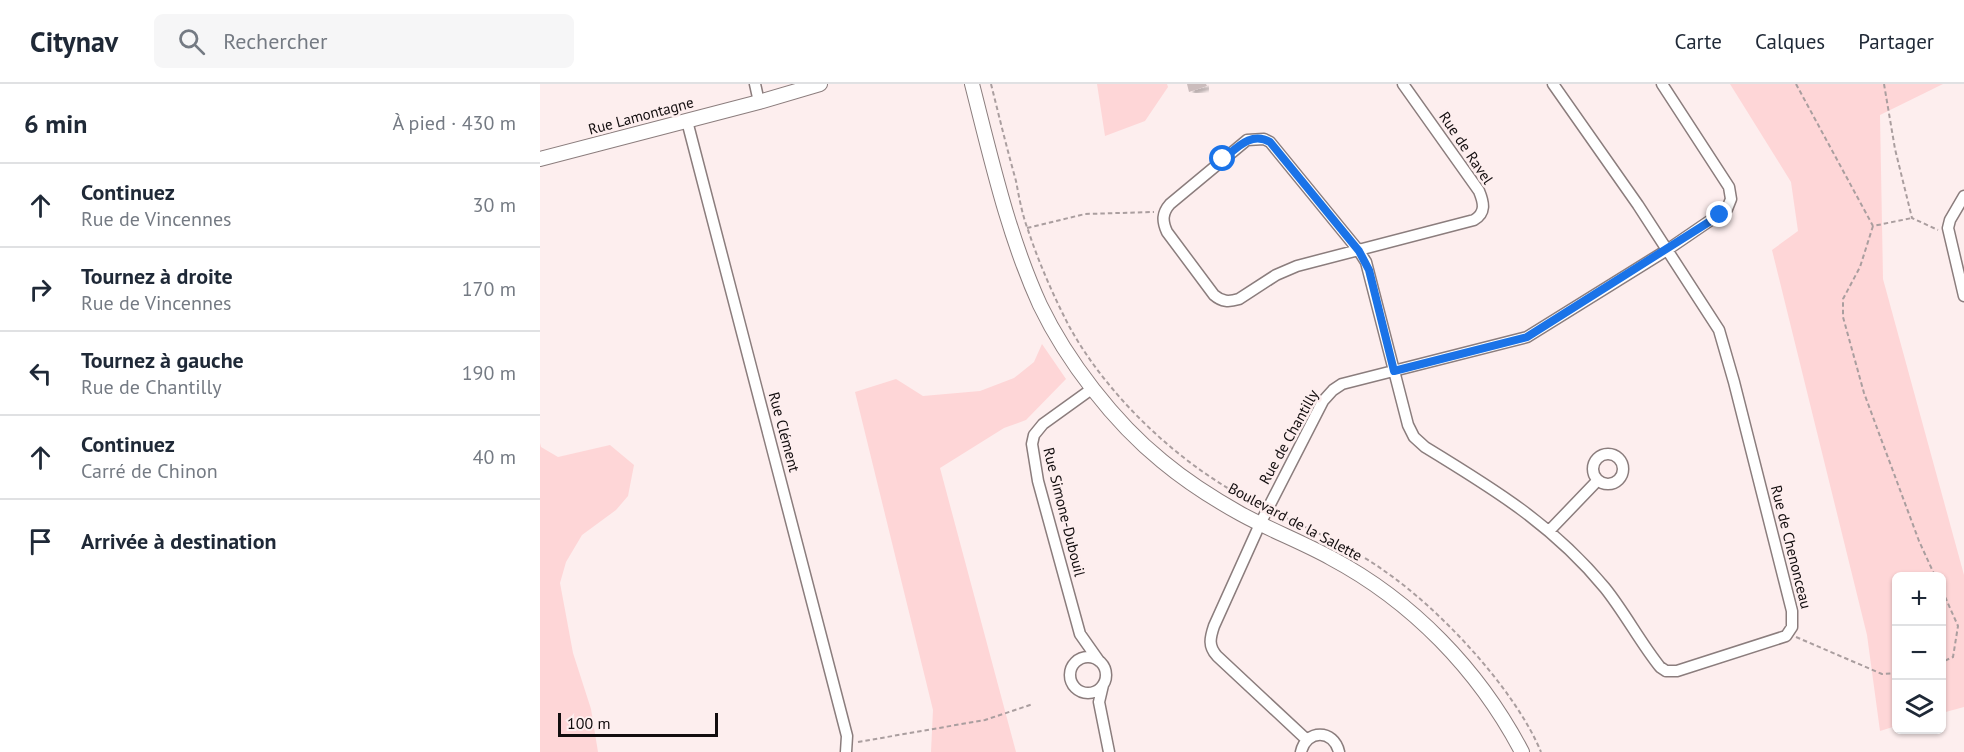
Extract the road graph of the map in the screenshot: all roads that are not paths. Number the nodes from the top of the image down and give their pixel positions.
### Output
1 (755, 84) edge
2 (820, 84) edge
3 (967, 84) edge
4 (972, 84) edge
5 (1403, 84) edge
6 (1553, 84) edge
7 (1662, 84) edge
8 (976, 101) junction
9 (759, 102) junction
10 (687, 121) junction
11 (540, 159) edge
12 (1964, 196) edge
13 (1667, 250) junction
14 (1359, 251) junction
15 (1964, 296) edge
16 (1394, 371) junction
17 (1093, 388) junction
18 (1598, 480) dead end
19 (1260, 524) junction
20 (1550, 530) junction
21 (1080, 634) junction
22 (1099, 661) junction
23 (1074, 663) junction
24 (1103, 683) junction
25 (1083, 692) junction
26 (1101, 716) junction
27 (1307, 740) junction
28 (846, 748) edge
29 (1109, 752) edge
30 (1300, 752) edge
31 (1339, 752) edge
32 (1522, 752) edge

1 - 9 street
2 - 9 street, Rue Lamontagne
3 - 8 street
4 - 8 street, Boulevard de la Salette
5 - 14 street, Rue de Ravel
6 - 13 street, Rue de Chenonceau
7 - 13 street, Rue de Chantilly
8 - 17 street, Boulevard de la Salette
9 - 10 street, Rue Lamontagne
10 - 11 street, Rue Lamontagne
10 - 28 street, Rue Clément
12 - 15 street
13 - 16 street, Rue de Chantilly
13 - 20 street, Rue de Chenonceau
14 - 14 street
14 - 16 street, Rue de Chenonceau
16 - 19 street, Rue de Chantilly
16 - 20 street, Rue de Chenonceau
17 - 19 street, Boulevard de la Salette
17 - 21 street, Rue Simone-Dubouil
18 - 20 street
19 - 27 street, Rue de Chantilly
19 - 32 street, Boulevard de la Salette
21 - 22 street, Rue Simone-Dubouil
21 - 23 street, Rue Simone-Dubouil
22 - 23 street
22 - 24 street, Rue Simone-Dubouil
23 - 25 street, Rue Simone-Dubouil
24 - 25 street
24 - 26 street, Rue Simone-Dubouil
25 - 26 street, Rue Simone-Dubouil
26 - 29 street, Rue Simone-Dubouil
27 - 30 street
27 - 31 street

